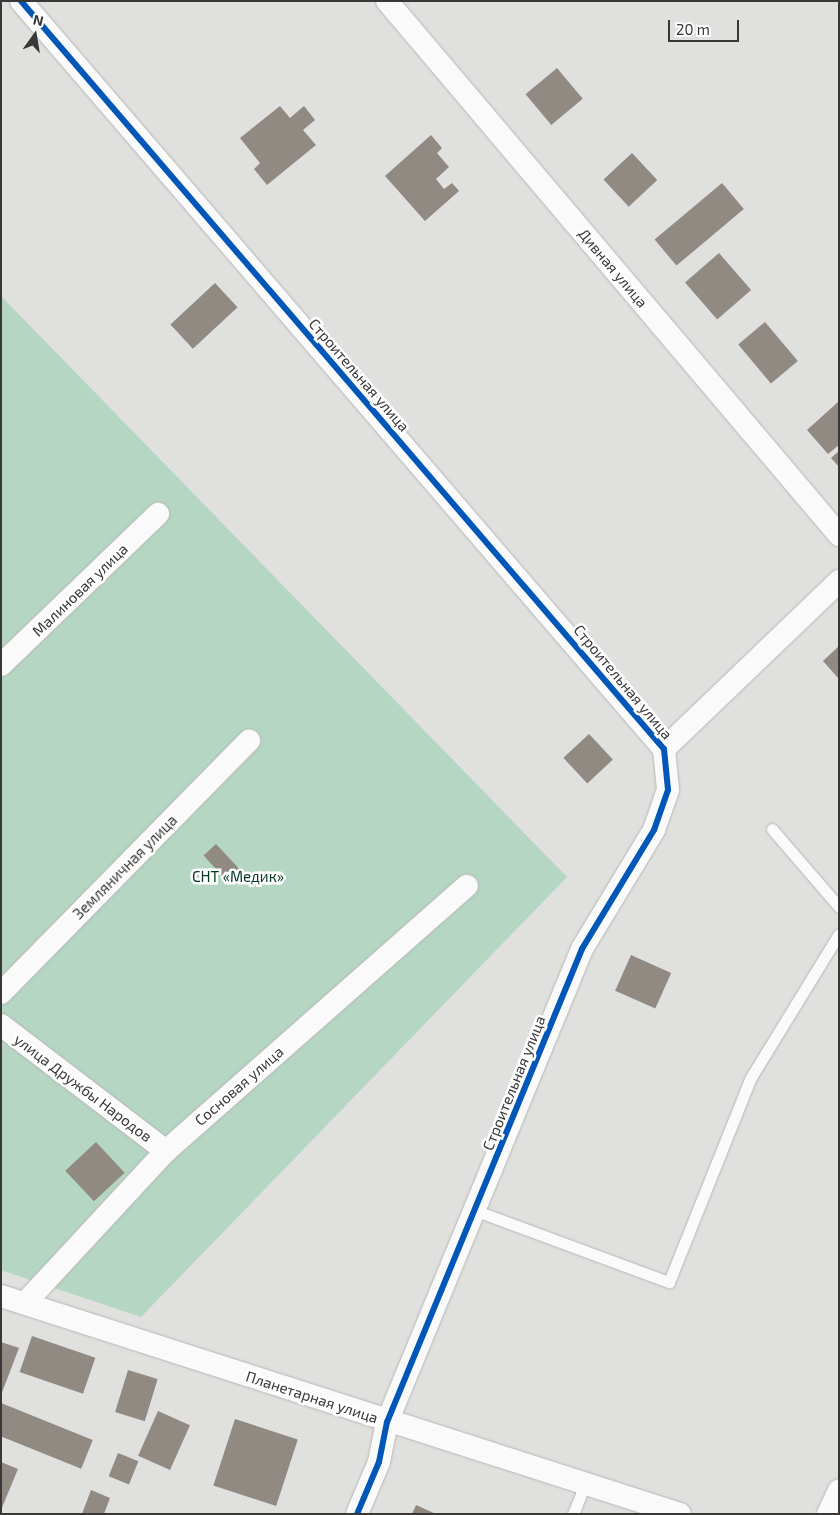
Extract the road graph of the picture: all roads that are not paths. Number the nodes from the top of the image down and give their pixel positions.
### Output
1 (21, 1) edge
2 (387, 1) edge
3 (158, 514) dead end
4 (839, 535) edge
5 (839, 581) edge
6 (1, 666) edge
7 (250, 741) dead end
8 (664, 749) junction
9 (772, 829) dead end
10 (467, 886) dead end
11 (839, 907) edge
12 (839, 934) edge
13 (1, 993) edge
14 (1, 1025) edge
15 (166, 1151) junction
16 (474, 1210) junction
17 (1, 1296) edge
18 (26, 1302) junction
19 (387, 1422) junction
20 (585, 1484) junction
21 (839, 1490) edge
22 (357, 1514) edge
23 (573, 1514) edge
24 (680, 1514) edge
25 (828, 1514) edge

1 - 8 street, Строительная улица
2 - 4 street, Дивная улица
3 - 6 street, Малиновая улица
5 - 8 street
7 - 13 street, Земляничная улица
8 - 16 street, Строительная улица
9 - 11 lane
10 - 15 street, Сосновая улица
12 - 16 lane
14 - 15 street, улица Дружбы Народов
15 - 18 street, Сосновая улица
16 - 19 street, Строительная улица
17 - 18 street, Планетарная улица
18 - 19 street, Планетарная улица
19 - 20 street, Планетарная улица
19 - 22 street, Строительная улица
20 - 23 lane
20 - 24 street, Планетарная улица
21 - 25 street

